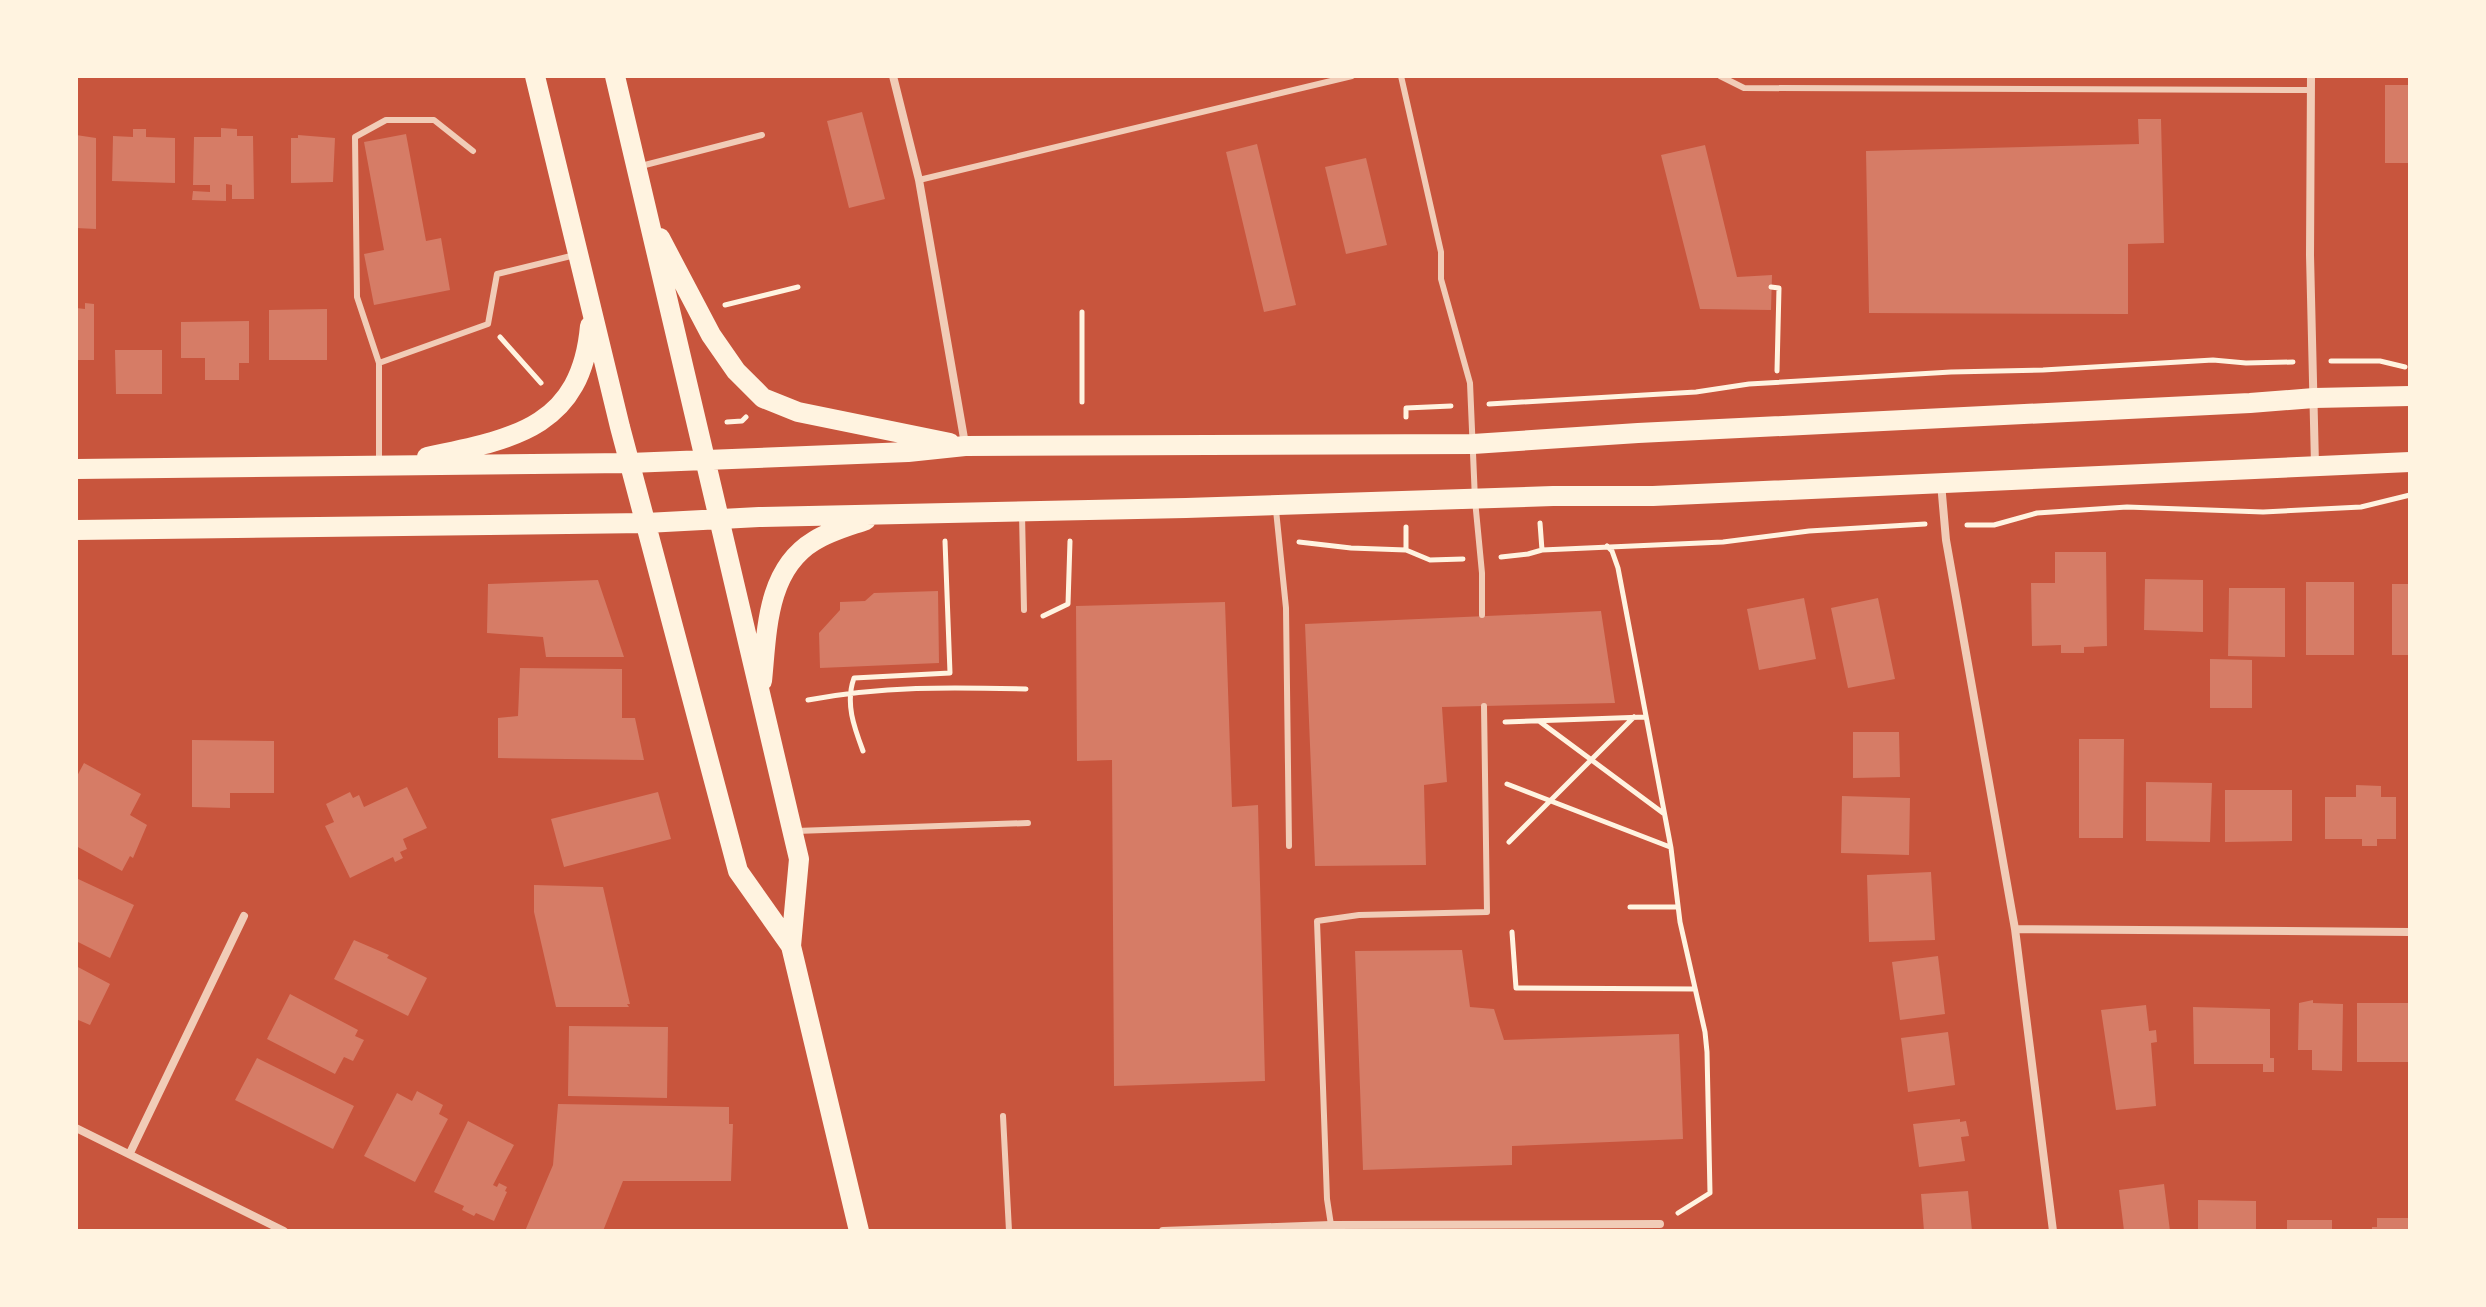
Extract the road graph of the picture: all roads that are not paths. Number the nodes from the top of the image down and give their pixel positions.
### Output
1 (535, 76) edge
2 (615, 76) edge
3 (893, 76) edge
4 (1352, 76) edge
5 (1401, 76) edge
6 (1720, 76) edge
7 (2311, 76) edge
8 (2311, 90) junction
9 (762, 135) dead end
10 (473, 151) dead end
11 (636, 167) junction
12 (919, 180) junction
13 (647, 214) junction
14 (578, 254) junction
15 (592, 310) junction
16 (379, 363) junction
17 (2410, 396) edge
18 (2314, 398) junction
19 (1473, 444) junction
20 (965, 446) junction
21 (707, 460) junction
22 (2410, 462) edge
23 (629, 463) junction
24 (2315, 465) junction
25 (379, 467) junction
26 (76, 469) edge
27 (1941, 482) junction
28 (1475, 500) junction
29 (1275, 504) junction
30 (1022, 511) junction
31 (885, 514) junction
32 (717, 518) junction
33 (646, 523) junction
34 (76, 530) edge
35 (1024, 610) dead end
36 (1482, 615) dead end
37 (760, 697) junction
38 (1484, 706) dead end
39 (1028, 823) dead end
40 (792, 831) junction
41 (1289, 846) dead end
42 (244, 916) dead end
43 (2015, 929) junction
44 (2410, 932) edge
45 (791, 946) junction
46 (1003, 1116) dead end
47 (76, 1128) edge
48 (130, 1153) junction
49 (1660, 1224) road end
50 (1331, 1225) junction
51 (284, 1231) edge
52 (859, 1231) edge
53 (1009, 1231) edge
54 (1163, 1231) edge
55 (2053, 1231) edge

1 - 14 main road
2 - 11 main road
3 - 12 street
4 - 12 lane
5 - 19 lane
6 - 8 lane
7 - 8 street
8 - 18 street
9 - 11 lane
10 - 16 lane
11 - 13 main road
12 - 20 street
13 - 20 main road
13 - 21 main road
14 - 15 main road
14 - 16 lane
15 - 23 main road
15 - 25 main road
16 - 25 lane
17 - 18 main road
18 - 19 main road
18 - 24 street
19 - 20 main road
19 - 28 lane
20 - 21 main road
21 - 23 main road
21 - 32 main road
22 - 24 main road
23 - 25 main road
23 - 33 main road
24 - 27 main road
25 - 26 main road
27 - 28 main road
27 - 43 street
28 - 29 main road
28 - 36 lane
29 - 30 main road
29 - 41 lane
30 - 31 main road
30 - 35 lane
31 - 32 main road
31 - 37 main road
32 - 33 main road
32 - 37 main road
33 - 34 main road
33 - 45 main road
37 - 40 main road
38 - 50 lane
39 - 40 lane
40 - 45 main road
42 - 48 street
43 - 44 street
43 - 55 street
45 - 52 main road
46 - 53 lane
47 - 48 street
48 - 51 street
49 - 50 street
50 - 54 street

